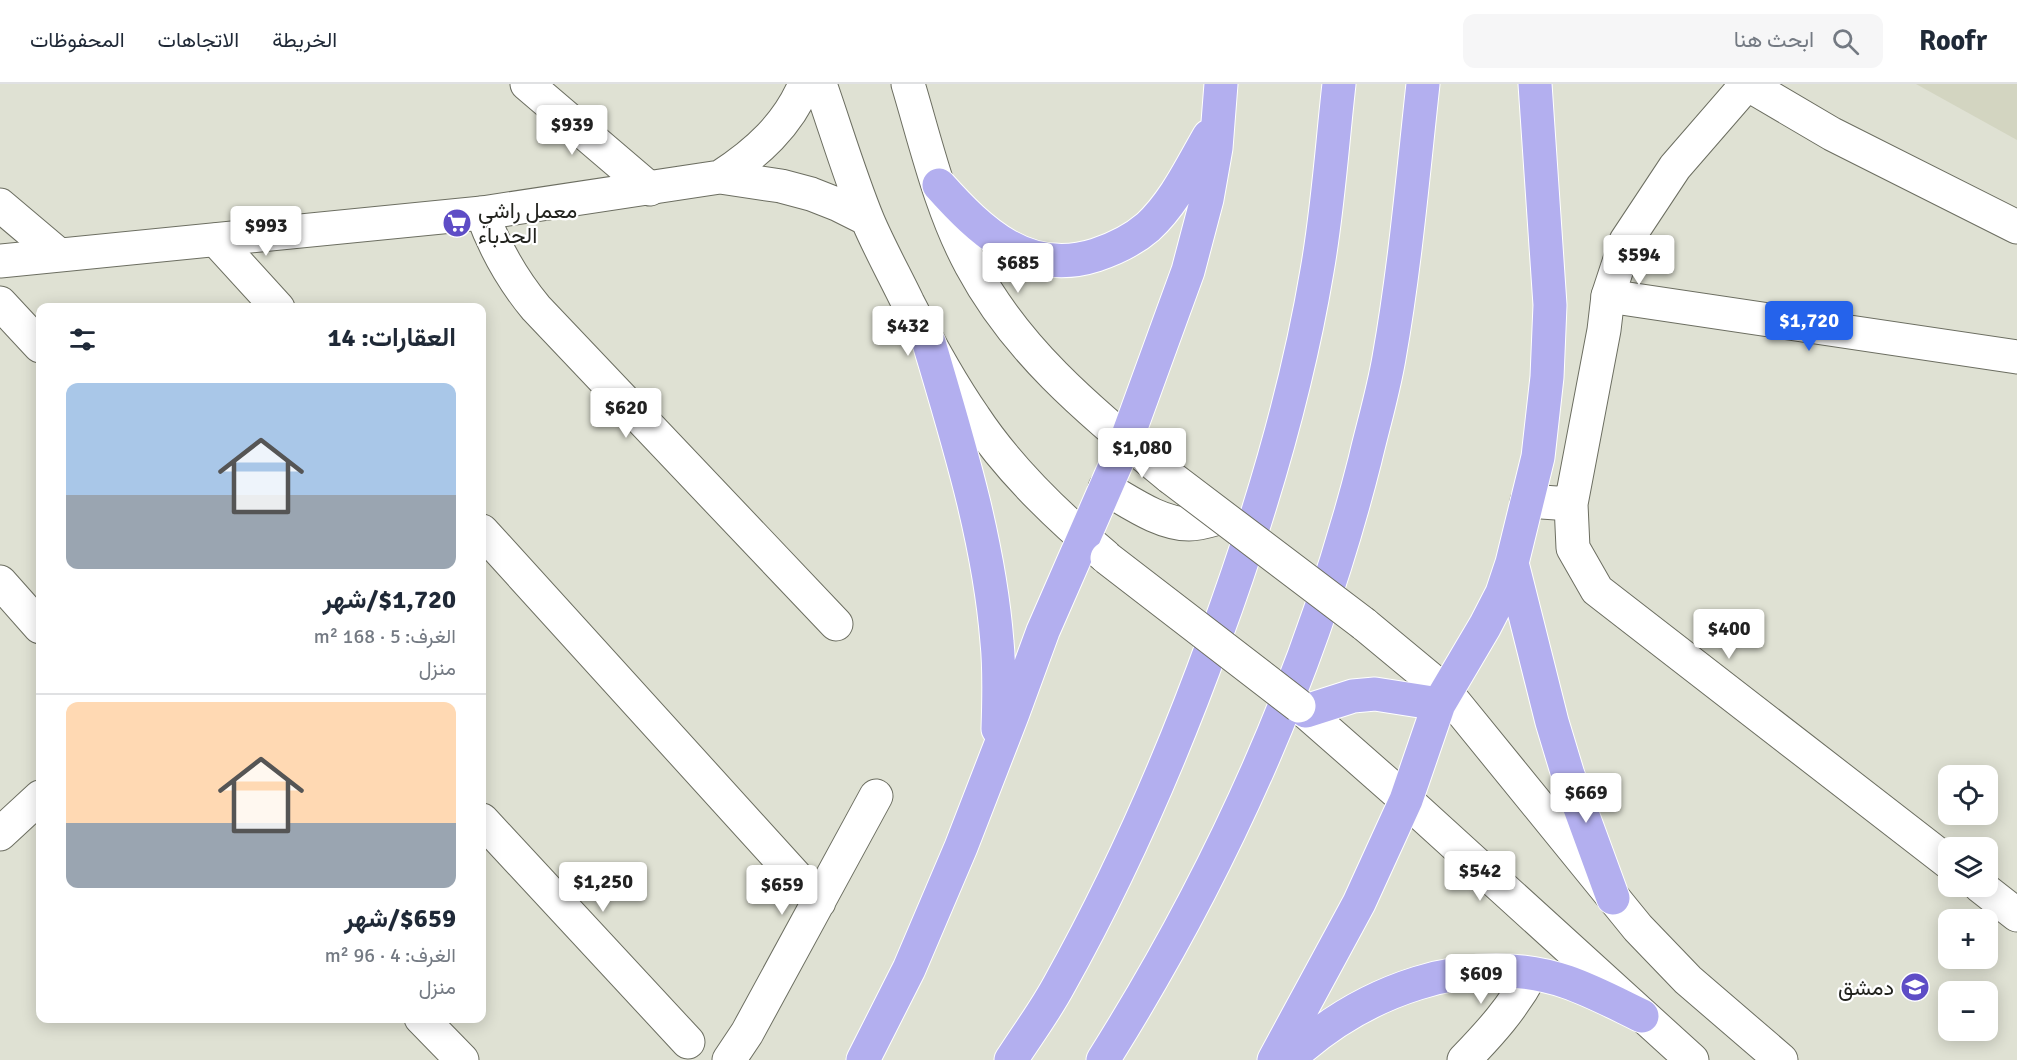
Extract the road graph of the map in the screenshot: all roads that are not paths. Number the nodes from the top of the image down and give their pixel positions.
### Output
1 (527, 84) edge
2 (805, 84) edge
3 (820, 84) edge
4 (908, 84) edge
5 (1221, 84) edge
6 (1339, 84) edge
7 (1423, 84) edge
8 (1535, 84) edge
9 (1747, 84) edge
10 (1219, 118) junction
11 (720, 177) junction
12 (939, 185) junction
13 (650, 189) junction
14 (0, 205) edge
15 (482, 213) junction
16 (867, 219) junction
17 (2017, 227) edge
18 (216, 240) junction
19 (58, 254) junction
20 (0, 261) edge
21 (1608, 297) junction
22 (0, 303) edge
23 (273, 303) edge
24 (36, 342) edge
25 (929, 343) junction
26 (2017, 357) edge
27 (1126, 441) junction
28 (1105, 488) junction
29 (1527, 501) junction
30 (1571, 504) junction
31 (1222, 517) junction
32 (486, 535) edge
33 (1095, 548) junction
34 (1512, 563) junction
35 (0, 582) edge
36 (36, 622) edge
37 (836, 624) dead end
38 (1443, 698) junction
39 (1303, 708) junction
40 (998, 753) junction
41 (876, 796) dead end
42 (1406, 800) junction
43 (36, 801) edge
44 (486, 824) edge
45 (0, 834) edge
46 (1938, 854) edge
47 (1994, 897) edge
48 (1613, 898) junction
49 (819, 902) junction
50 (2017, 915) edge
51 (1531, 974) junction
52 (1642, 1016) junction
53 (426, 1023) edge
54 (688, 1041) dead end
55 (462, 1060) edge
56 (729, 1060) edge
57 (863, 1060) edge
58 (1011, 1060) edge
59 (1103, 1060) edge
60 (1274, 1060) edge
61 (1288, 1060) edge
62 (1464, 1060) edge
63 (1692, 1060) edge
64 (1780, 1060) edge

1 - 13 main road
2 - 11 main road
3 - 16 main road
4 - 12 main road
5 - 10 main road
6 - 58 main road
7 - 59 main road
8 - 29 main road
9 - 17 main road
9 - 21 main road
10 - 12 main road
10 - 27 main road
11 - 13 main road
11 - 16 main road
12 - 27 main road
13 - 15 main road
14 - 19 main road
15 - 18 main road
15 - 37 main road
16 - 25 main road
18 - 19 main road
18 - 23 main road
19 - 20 main road
21 - 26 main road
21 - 30 main road
22 - 24 main road
25 - 33 main road
25 - 40 main road
27 - 28 main road
27 - 31 main road, bridge
28 - 31 main road
28 - 33 main road
29 - 30 main road
29 - 34 main road
30 - 46 main road
31 - 38 main road, bridge
32 - 49 main road
33 - 39 main road, bridge
33 - 40 main road
34 - 38 main road
34 - 48 main road
35 - 36 main road
38 - 39 main road
38 - 42 main road
38 - 48 main road
39 - 42 main road
40 - 57 main road
41 - 49 main road
42 - 52 main road
42 - 60 main road
43 - 45 main road
44 - 54 main road
47 - 50 main road
48 - 64 main road
49 - 56 main road
51 - 52 main road
51 - 61 main road
51 - 62 main road
52 - 63 main road
53 - 55 main road

